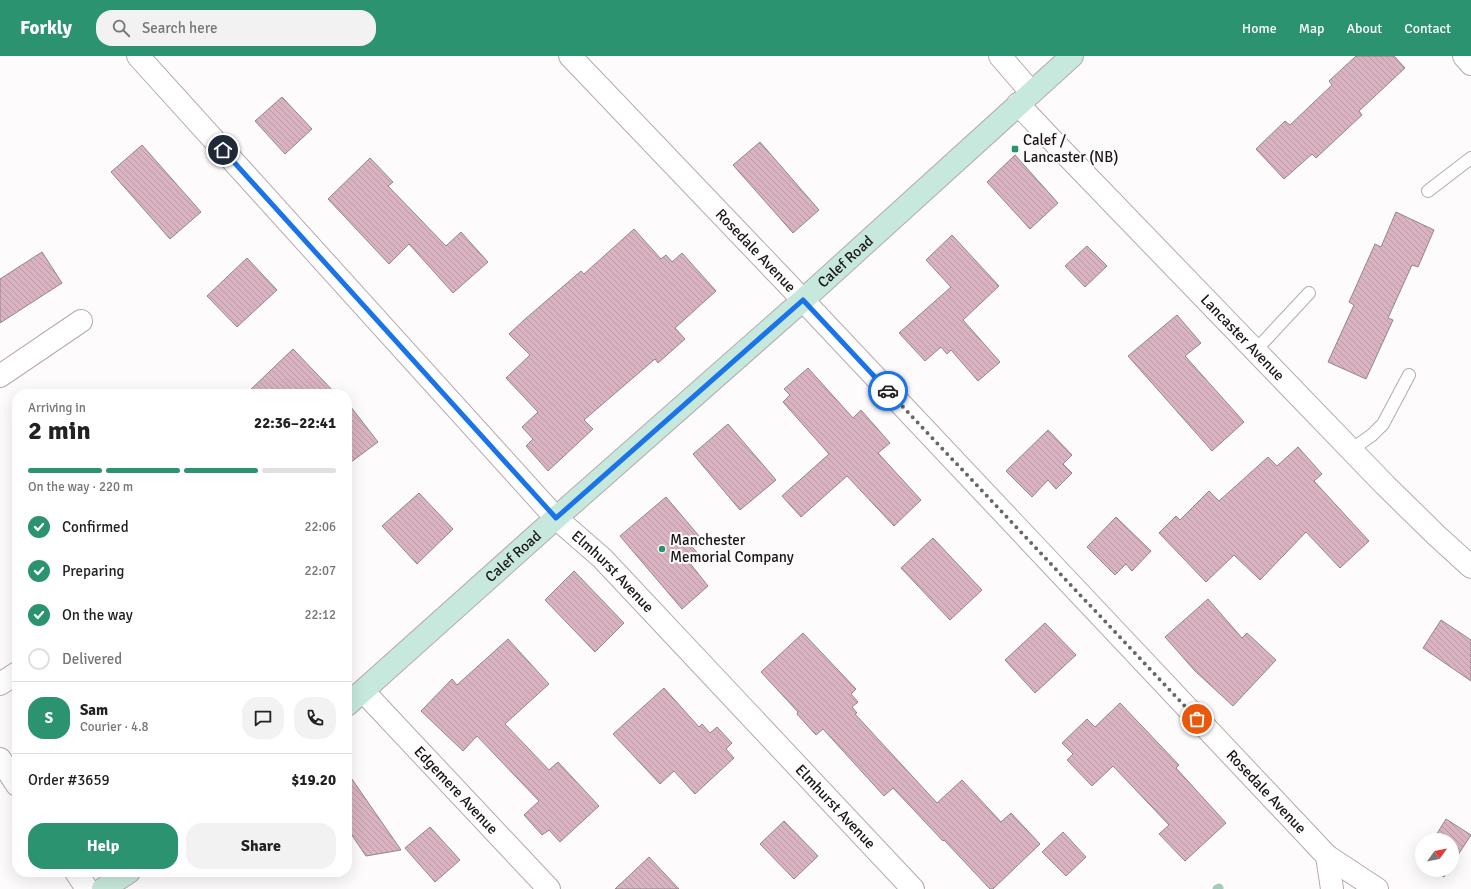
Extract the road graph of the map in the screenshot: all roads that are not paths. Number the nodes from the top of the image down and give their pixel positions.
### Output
1 (138, 56) edge
2 (570, 56) edge
3 (1000, 56) edge
4 (1072, 56) edge
5 (1464, 56) edge
6 (1471, 64) edge
7 (1025, 98) junction
8 (1471, 158) edge
9 (1428, 191) dead end
10 (1309, 293) dead end
11 (803, 300) junction
12 (81, 321) dead end
13 (1255, 350) junction
14 (1409, 375) dead end
15 (0, 376) edge
16 (1352, 450) junction
17 (556, 518) junction
18 (1471, 567) edge
19 (12, 676) edge
20 (0, 684) edge
21 (363, 691) junction
22 (352, 701) edge
23 (0, 759) edge
24 (12, 777) edge
25 (1327, 856) junction
26 (79, 877) edge
27 (121, 877) edge
28 (87, 889) edge
29 (103, 889) edge
30 (549, 889) edge
31 (914, 889) edge
32 (1332, 889) edge
33 (1377, 889) edge

1 - 17 street, Elmhurst Avenue
2 - 11 street, Rosedale Avenue
3 - 7 street, Lancaster Avenue
4 - 7 main road, Calef Road
5 - 6 street
7 - 11 main road, Calef Road
7 - 13 street, Lancaster Avenue
8 - 9 lane
10 - 13 lane
11 - 17 main road, Calef Road
11 - 25 street, Rosedale Avenue
12 - 15 street
13 - 16 street, Lancaster Avenue
14 - 16 lane
16 - 18 street, Lancaster Avenue
17 - 21 main road, Calef Road
17 - 31 street, Elmhurst Avenue
19 - 20 street
21 - 22 main road, Calef Road
21 - 30 street, Edgemere Avenue
23 - 24 street
25 - 32 street
25 - 33 street, Rosedale Avenue
26 - 28 street
27 - 29 main road

